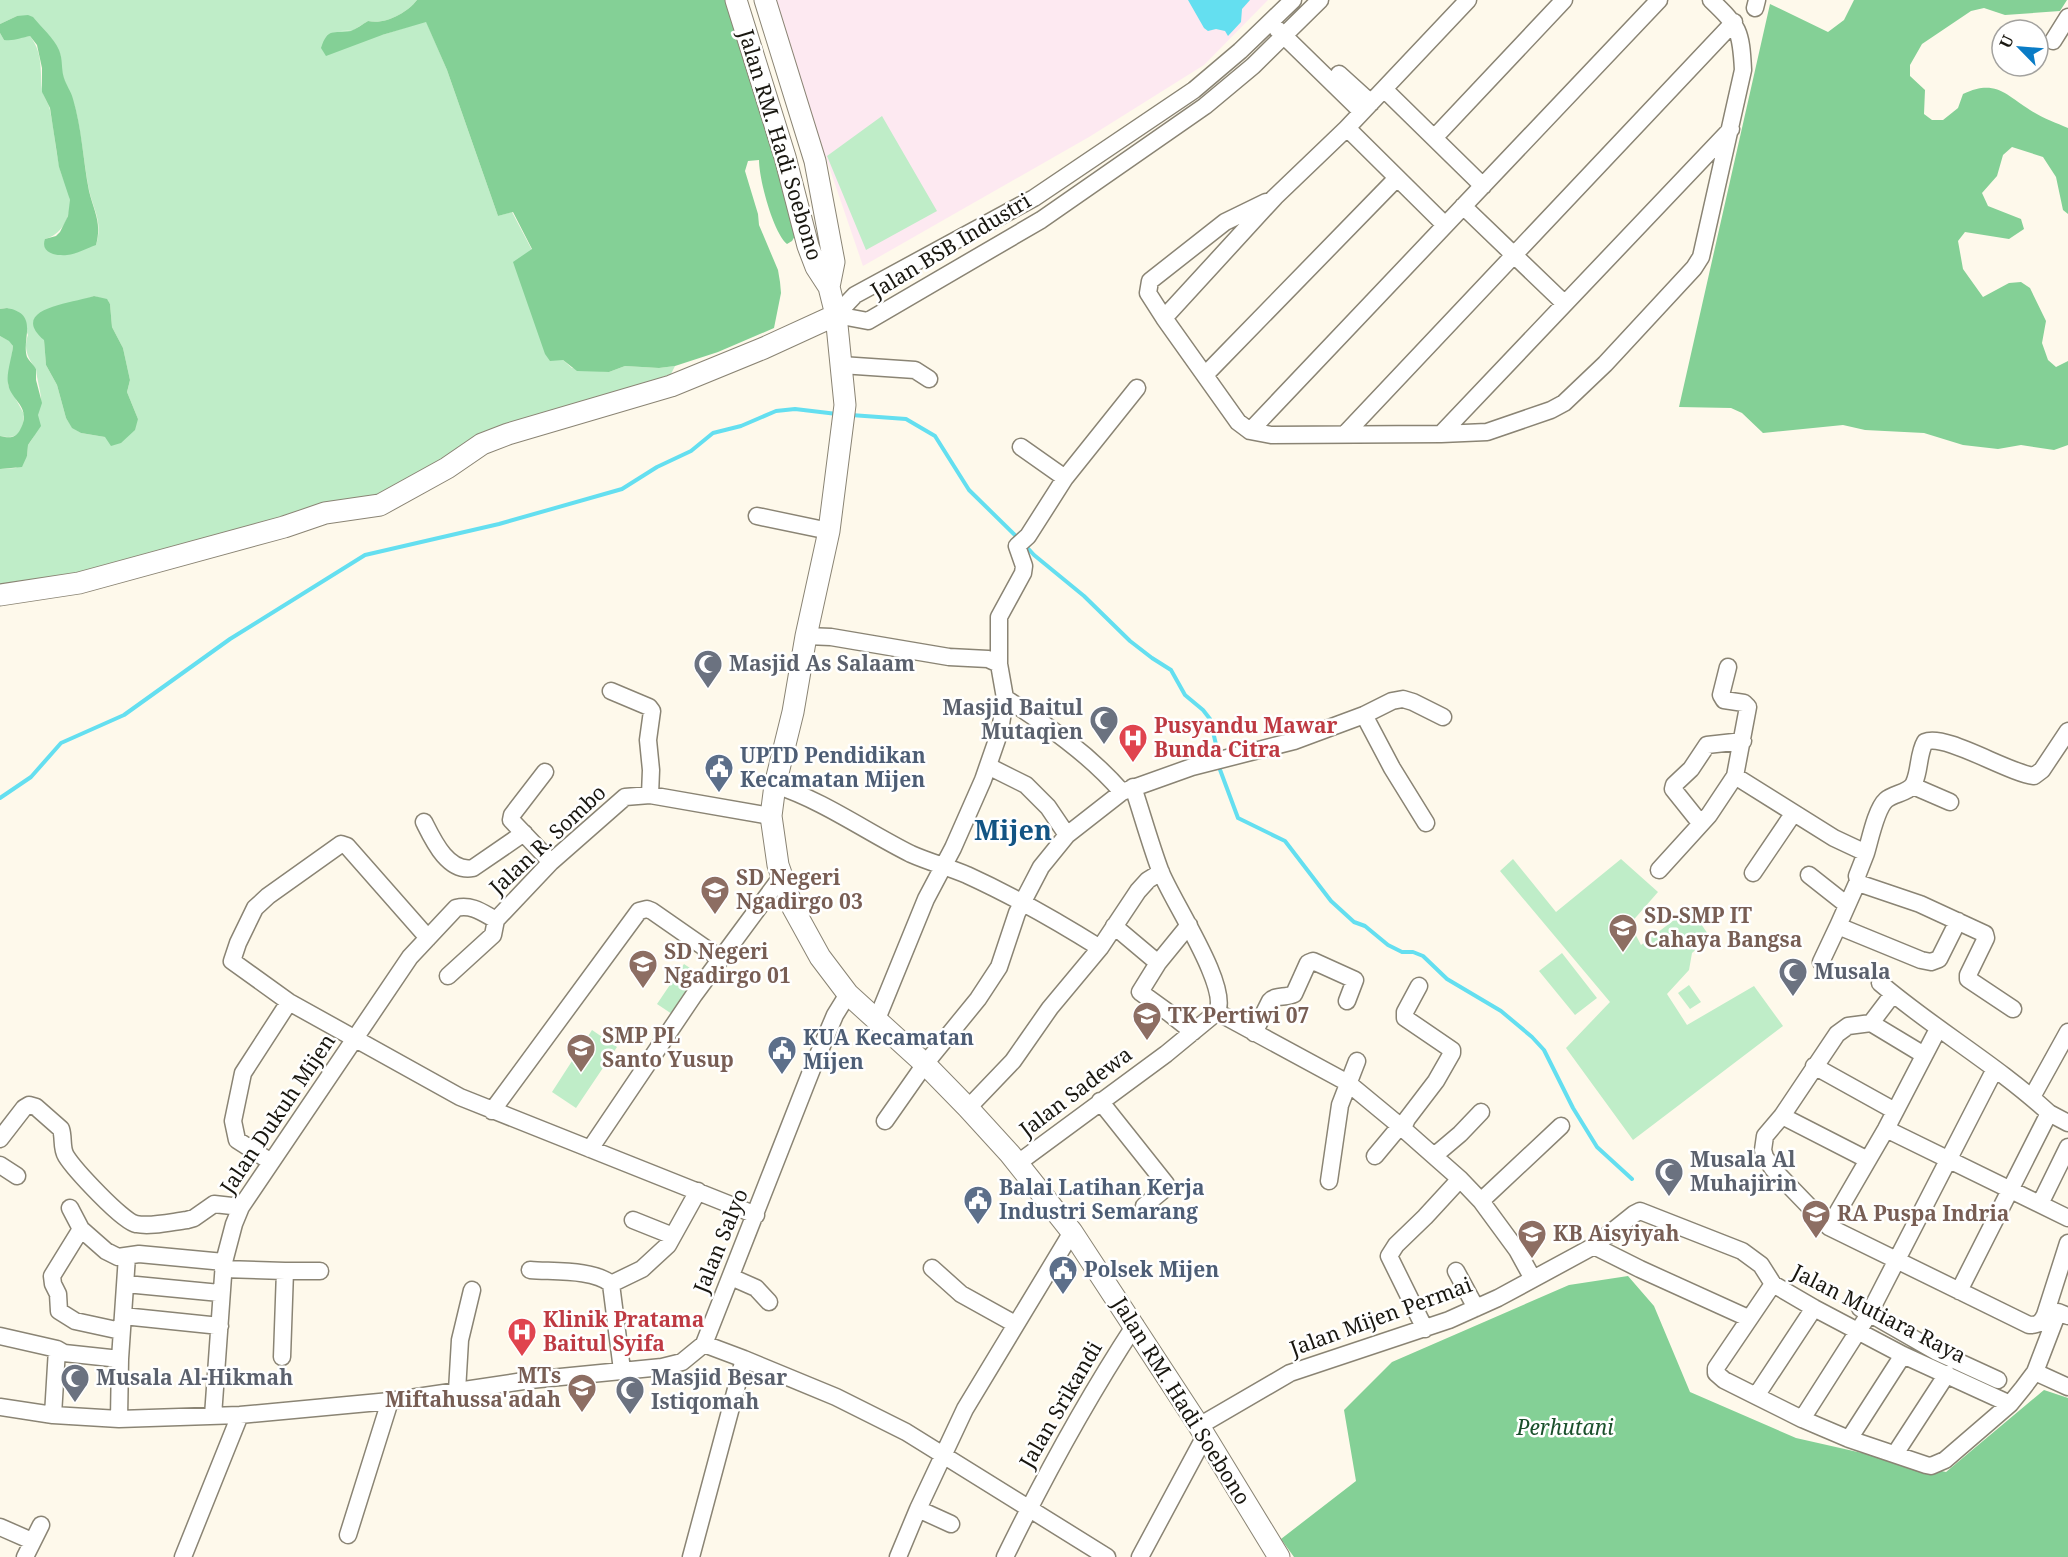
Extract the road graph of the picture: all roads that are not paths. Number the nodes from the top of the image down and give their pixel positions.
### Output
1 (736, 0) edge
2 (765, 0) edge
3 (1293, 0) edge
4 (1320, 0) edge
5 (1468, 0) edge
6 (1564, 0) edge
7 (1659, 0) edge
8 (1712, 0) edge
9 (2068, 16) edge
10 (1274, 19) junction
11 (1734, 22) junction
12 (1288, 32) junction
13 (2053, 41) dead end
14 (1384, 89) junction
15 (1366, 107) junction
16 (1347, 128) junction
17 (1731, 129) junction
18 (1434, 138) junction
19 (1397, 178) junction
20 (1483, 186) junction
21 (1275, 197) junction
22 (1463, 206) junction
23 (1444, 225) junction
24 (1514, 255) junction
25 (830, 287) junction
26 (1564, 303) junction
27 (836, 315) junction
28 (1164, 318) junction
29 (841, 365) junction
30 (1205, 375) junction
31 (929, 379) dead end
32 (1137, 388) dead end
33 (1250, 431) junction
34 (1441, 434) junction
35 (1344, 435) junction
36 (1021, 447) dead end
37 (1065, 478) junction
38 (757, 516) dead end
39 (830, 531) junction
40 (0, 595) edge
41 (806, 636) junction
42 (999, 664) junction
43 (1728, 667) dead end
44 (611, 691) dead end
45 (1005, 698) junction
46 (1364, 715) junction
47 (1443, 717) dead end
48 (2068, 731) edge
49 (1743, 741) junction
50 (988, 766) junction
51 (544, 772) dead end
52 (1735, 776) junction
53 (775, 785) junction
54 (1913, 786) junction
55 (1127, 790) junction
56 (650, 795) junction
57 (1950, 802) dead end
58 (1793, 813) junction
59 (771, 816) junction
60 (424, 822) dead end
61 (1426, 824) dead end
62 (1701, 824) junction
63 (524, 833) junction
64 (1067, 834) junction
65 (1866, 853) junction
66 (551, 862) junction
67 (942, 866) junction
68 (1659, 870) dead end
69 (1161, 872) junction
70 (1753, 873) dead end
71 (1809, 875) dead end
72 (782, 876) junction
73 (1858, 881) junction
74 (1023, 902) junction
75 (1847, 905) junction
76 (496, 920) junction
77 (1958, 921) junction
78 (1189, 925) junction
79 (1114, 926) junction
80 (1838, 926) junction
81 (428, 938) junction
82 (1100, 948) junction
83 (721, 959) junction
84 (1821, 962) dead end
85 (1158, 963) junction
86 (448, 976) dead end
87 (1419, 986) dead end
88 (848, 994) junction
89 (1347, 1001) dead end
90 (289, 1002) junction
91 (2013, 1009) dead end
92 (1217, 1012) junction
93 (877, 1019) junction
94 (1871, 1023) junction
95 (1938, 1029) junction
96 (1193, 1032) junction
97 (2068, 1032) edge
98 (1254, 1033) junction
99 (355, 1041) junction
100 (1924, 1055) junction
101 (1357, 1061) dead end
102 (925, 1064) junction
103 (1814, 1066) junction
104 (1992, 1067) junction
105 (1348, 1083) junction
106 (2032, 1097) junction
107 (1100, 1101) junction
108 (968, 1108) junction
109 (492, 1111) junction
110 (1895, 1111) junction
111 (1481, 1113) dead end
112 (2049, 1113) junction
113 (1782, 1116) junction
114 (885, 1121) dead end
115 (2068, 1123) edge
116 (1561, 1126) dead end
117 (1402, 1127) junction
118 (1886, 1129) junction
119 (0, 1139) edge
120 (2068, 1147) edge
121 (590, 1149) junction
122 (1375, 1156) dead end
123 (1434, 1156) junction
124 (1946, 1159) junction
125 (1868, 1160) junction
126 (271, 1162) junction
127 (1018, 1163) junction
128 (1460, 1179) junction
129 (1329, 1181) dead end
130 (2011, 1190) junction
131 (698, 1191) junction
132 (1481, 1201) junction
133 (2040, 1204) junction
134 (1144, 1206) dead end
135 (241, 1207) junction
136 (70, 1208) dead end
137 (1638, 1212) joint
138 (756, 1215) junction
139 (2068, 1218) edge
140 (633, 1220) dead end
141 (1829, 1227) junction
142 (81, 1228) junction
143 (1072, 1232) junction
144 (674, 1236) junction
145 (2068, 1243) edge
146 (1594, 1246) junction
147 (127, 1256) junction
148 (1894, 1260) junction
149 (224, 1266) junction
150 (932, 1268) dead end
151 (530, 1270) dead end
152 (285, 1271) junction
153 (320, 1271) dead end
154 (1456, 1271) dead end
155 (731, 1277) junction
156 (1533, 1279) junction
157 (2068, 1279) edge
158 (126, 1284) junction
159 (611, 1284) junction
160 (1773, 1284) junction
161 (472, 1290) dead end
162 (1959, 1291) junction
163 (220, 1293) junction
164 (769, 1302) dead end
165 (1476, 1308) junction
166 (1814, 1308) junction
167 (1865, 1311) junction
168 (2063, 1314) edge
169 (1748, 1318) junction
170 (122, 1323) junction
171 (1015, 1324) junction
172 (1135, 1325) junction
173 (220, 1326) junction
174 (1425, 1329) junction
175 (1853, 1330) junction
176 (0, 1336) edge
177 (704, 1344) junction
178 (57, 1349) junction
179 (1903, 1355) junction
180 (282, 1357) dead end
181 (120, 1359) junction
182 (744, 1359) junction
183 (622, 1370) junction
184 (2035, 1372) junction
185 (1947, 1374) junction
186 (1998, 1380) dead end
187 (2068, 1387) edge
188 (457, 1391) junction
189 (1755, 1396) junction
190 (390, 1401) junction
191 (2010, 1404) junction
192 (0, 1407) edge
193 (53, 1415) junction
194 (240, 1415) junction
195 (213, 1416) junction
196 (119, 1419) junction
197 (1802, 1419) junction
198 (1202, 1431) junction
199 (1849, 1439) junction
200 (1895, 1454) junction
201 (943, 1456) junction
202 (1029, 1508) junction
203 (918, 1509) junction
204 (951, 1524) dead end
205 (41, 1525) dead end
206 (0, 1527) edge
207 (348, 1535) dead end
208 (32, 1541) junction
209 (25, 1557) edge
210 (183, 1557) edge
211 (691, 1557) edge
212 (898, 1557) edge
213 (1005, 1557) edge
214 (1107, 1557) edge
215 (1140, 1557) edge
216 (1280, 1557) edge

1 - 25 main road, Jalan RM. Hadi Soebono
2 - 25 main road, Jalan RM. Hadi Soebono
3 - 10 street, Jalan BSB Industri
4 - 12 street, Jalan BSB Industri
5 - 14 street
6 - 18 street
7 - 20 street
8 - 11 street
9 - 13 street
10 - 12 street
10 - 27 street, Jalan BSB Industri
11 - 17 street
11 - 24 street
12 - 15 street
12 - 27 street, Jalan BSB Industri
14 - 15 street
14 - 18 street
15 - 16 street
16 - 19 street
16 - 21 street
17 - 26 street
17 - 34 street
18 - 20 street
19 - 23 street
19 - 30 street
20 - 22 street
21 - 28 street
21 - 28 street
22 - 23 street
22 - 24 street
23 - 33 street
24 - 26 street
24 - 35 street
25 - 27 main road, Jalan RM. Hadi Soebono
26 - 34 street
27 - 29 main road, Jalan RM. Hadi Soebono
27 - 40 main road
28 - 30 street
29 - 31 street
29 - 39 main road, Jalan RM. Hadi Soebono
30 - 33 street
32 - 37 street
33 - 35 street
34 - 35 street
36 - 37 street
37 - 42 street
38 - 39 street
39 - 41 main road, Jalan RM. Hadi Soebono
41 - 42 street
41 - 53 main road, Jalan RM. Hadi Soebono
42 - 45 street
43 - 49 street
44 - 56 street
45 - 50 street
45 - 55 street
46 - 47 street
46 - 55 street
46 - 61 street
48 - 54 street
49 - 52 street
49 - 62 street
50 - 64 street
50 - 67 street
51 - 63 street
52 - 58 street
52 - 62 street
53 - 59 main road, Jalan RM. Hadi Soebono
53 - 67 street
54 - 57 street
54 - 65 street
55 - 64 street
55 - 69 street
56 - 59 street, Jalan R. Sombo
56 - 66 street, Jalan R. Sombo
58 - 65 street
58 - 70 street
59 - 72 main road, Jalan RM. Hadi Soebono
60 - 63 street
62 - 68 street
63 - 66 street
64 - 74 street
65 - 73 street
66 - 76 street, Jalan R. Sombo
67 - 74 street
67 - 93 street
69 - 78 street
69 - 79 street
71 - 75 street
72 - 83 street
72 - 88 main road, Jalan RM. Hadi Soebono
73 - 75 street
73 - 77 street
74 - 82 street
74 - 102 street
75 - 80 street
76 - 81 street, Jalan R. Sombo
76 - 86 street
77 - 80 street
77 - 91 street
78 - 85 street
78 - 92 street
79 - 82 street
79 - 85 street
80 - 84 street
81 - 90 street
81 - 99 street, Jalan R. Sombo
82 - 108 street
83 - 109 street
83 - 121 street
85 - 96 street
87 - 117 street
88 - 93 main road, Jalan RM. Hadi Soebono
88 - 138 street, Jalan Salyo
89 - 98 street
90 - 99 street
90 - 126 street
92 - 96 street, Jalan Sadewa
92 - 98 street
93 - 102 main road, Jalan RM. Hadi Soebono
94 - 95 street
94 - 100 street
94 - 103 street
95 - 100 street
95 - 104 street
96 - 107 street, Jalan Sadewa
97 - 106 street
98 - 105 street
99 - 109 street, Jalan Dukuh Mijen
99 - 126 street, Jalan Dukuh Mijen
100 - 110 street
101 - 105 street
102 - 108 main road, Jalan RM. Hadi Soebono
102 - 114 street
103 - 110 street
103 - 113 street
104 - 106 street
104 - 124 street
105 - 117 street
105 - 129 street
106 - 112 street
107 - 127 street, Jalan Sadewa
107 - 134 street
108 - 127 main road, Jalan RM. Hadi Soebono
109 - 121 street, Jalan Dukuh Mijen
110 - 118 street
111 - 123 street
112 - 115 street
112 - 130 street
113 - 125 street
113 - 141 street
116 - 132 street
117 - 122 street
117 - 123 street
118 - 124 street
118 - 125 street
119 - 135 street
120 - 133 street
121 - 131 street, Jalan Dukuh Mijen
123 - 128 street
124 - 130 street
124 - 148 street
125 - 141 street
126 - 135 street, Jalan Dukuh Mijen
127 - 143 main road, Jalan RM. Hadi Soebono
128 - 132 street
128 - 174 street
130 - 133 street
130 - 162 street
131 - 138 street, Jalan Dukuh Mijen
131 - 144 street
132 - 156 street
133 - 139 street
135 - 149 street, Jalan Dukuh Mijen
136 - 142 street
137 - 146 street, Jalan Mijen Permai
137 - 160 street, Jalan Mutiara Raya
138 - 155 street, Jalan Salyo
140 - 144 street
141 - 148 street
142 - 147 street
142 - 170 street
143 - 171 street
143 - 172 main road, Jalan RM. Hadi Soebono
144 - 159 street
145 - 162 street
146 - 156 street, Jalan Mijen Permai
146 - 169 street
147 - 149 street
147 - 158 street
148 - 162 street
148 - 167 street
149 - 152 street
149 - 163 street, Jalan Dukuh Mijen
150 - 171 street
151 - 159 street
152 - 153 street
152 - 180 street
154 - 165 street
155 - 164 street
155 - 177 street, Jalan Salyo
156 - 165 street, Jalan Mijen Permai
157 - 168 street
158 - 163 street
158 - 170 street
159 - 183 street
160 - 166 street, Jalan Mutiara Raya
160 - 169 street
161 - 188 street
163 - 173 street, Jalan Dukuh Mijen
165 - 174 street, Jalan Mijen Permai
166 - 175 street, Jalan Mutiara Raya
166 - 189 street
167 - 175 street
167 - 186 street
168 - 184 street
169 - 189 street
170 - 173 street
170 - 181 street
171 - 201 street
172 - 198 main road, Jalan RM. Hadi Soebono
172 - 202 street, Jalan Srikandi
173 - 195 street, Jalan Dukuh Mijen
174 - 198 street, Jalan Mijen Permai
175 - 179 street, Jalan Mutiara Raya
175 - 197 street
176 - 178 street
177 - 182 street
177 - 183 street
178 - 181 street
178 - 193 street
179 - 185 street, Jalan Mutiara Raya
179 - 199 street
181 - 196 street
182 - 201 street
182 - 211 street
183 - 188 street
184 - 187 street
184 - 191 street
185 - 191 street, Jalan Mutiara Raya
185 - 200 street
188 - 190 street
189 - 197 street
190 - 194 street
190 - 207 street
191 - 200 street
192 - 193 street
193 - 196 street
194 - 195 street
194 - 210 street
195 - 196 street
197 - 199 street
198 - 215 street
198 - 216 main road, Jalan RM. Hadi Soebono
199 - 200 street
201 - 202 street
201 - 203 street
202 - 213 street, Jalan Srikandi
202 - 214 street
203 - 204 street
203 - 212 street
205 - 208 street
206 - 208 street
208 - 209 street

